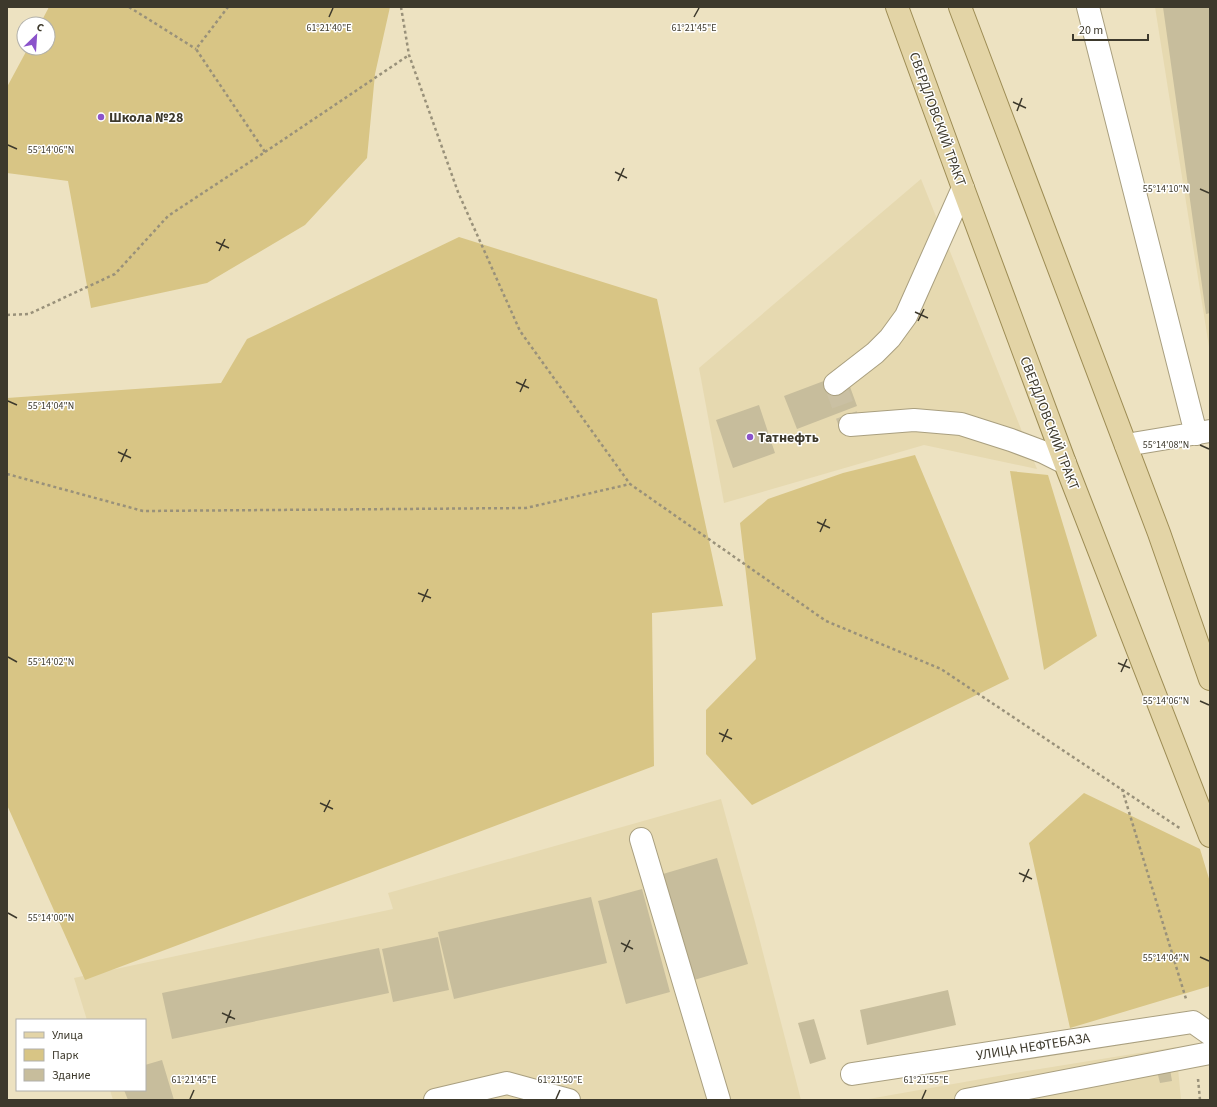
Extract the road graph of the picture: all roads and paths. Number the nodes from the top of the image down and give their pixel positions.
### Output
1 (129, 7) edge
2 (228, 7) edge
3 (401, 7) edge
4 (897, 7) edge
5 (960, 7) edge
6 (1088, 7) edge
7 (196, 49) junction
8 (409, 55) junction
9 (265, 152) junction
10 (963, 188) junction
11 (7, 315) edge
12 (835, 384) dead end
13 (850, 424) dead end
14 (1203, 433) edge
15 (1126, 445) junction
16 (1065, 463) junction
17 (7, 474) edge
18 (630, 484) junction
19 (1210, 679) edge
20 (1122, 789) junction
21 (1185, 831) dead end
22 (1210, 836) edge
23 (641, 839) dead end
24 (1193, 1022) junction
25 (1210, 1034) edge
26 (1203, 1055) edge
27 (852, 1074) dead end
28 (435, 1100) edge
29 (568, 1100) edge
30 (719, 1100) edge
31 (966, 1100) edge
32 (1200, 1100) edge

1 - 7 path
2 - 7 path
3 - 8 path
4 - 10 main road, СВЕРДЛОВСКИЙ ТРАКТ
5 - 15 main road
6 - 14 street
7 - 9 path
8 - 9 path
8 - 18 path
9 - 11 path
10 - 12 street
10 - 16 main road, СВЕРДЛОВСКИЙ ТРАКТ
13 - 16 street
14 - 15 street
15 - 19 main road
16 - 22 main road, СВЕРДЛОВСКИЙ ТРАКТ
17 - 18 path
18 - 20 path
20 - 21 path
20 - 24 path
23 - 30 street
24 - 25 street
24 - 27 street, УЛИЦА НЕФТЕБАЗА
26 - 31 street
26 - 32 path
28 - 29 street

